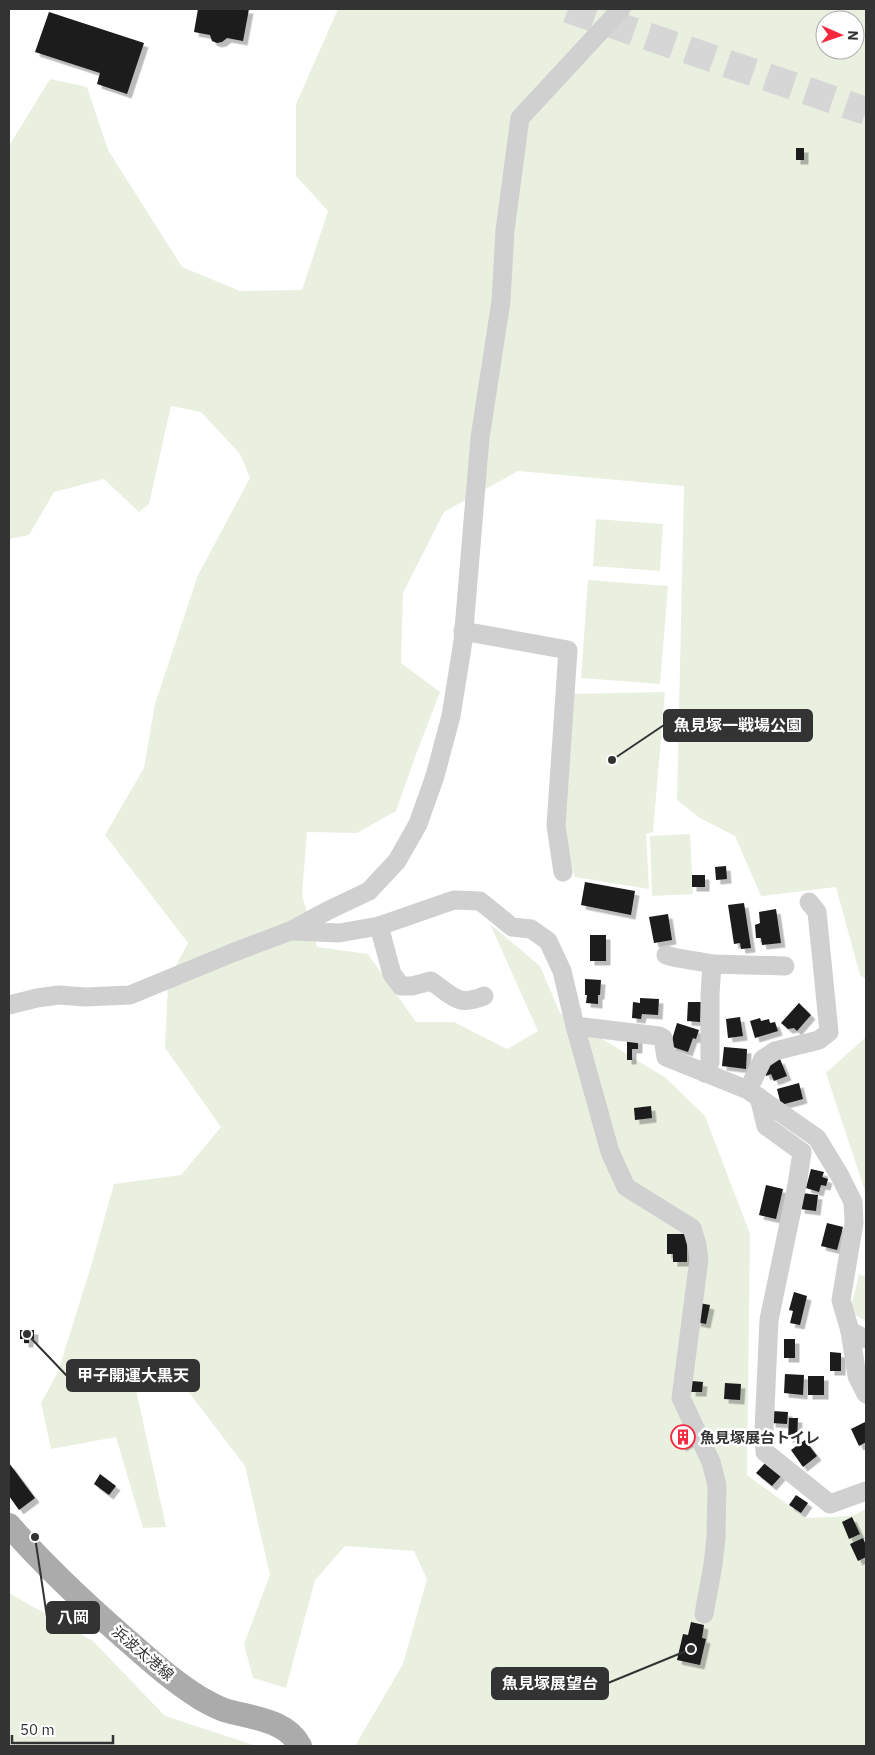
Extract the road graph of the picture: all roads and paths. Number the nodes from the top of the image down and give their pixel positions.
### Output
1 (621, 9) edge
2 (463, 631) junction
3 (563, 872) dead end
4 (809, 902) dead end
5 (379, 926) junction
6 (290, 931) junction
7 (666, 955) dead end
8 (712, 964) junction
9 (785, 966) dead end
10 (484, 996) dead end
11 (9, 1005) edge
12 (575, 1026) junction
13 (706, 1073) junction
14 (753, 1094) junction
15 (858, 1335) edge
16 (866, 1394) edge
17 (866, 1491) edge
18 (9, 1524) edge
19 (704, 1614) dead end
20 (300, 1746) edge

1 - 2 street
2 - 3 street
2 - 6 street
4 - 14 street
5 - 6 street
5 - 10 street
5 - 12 street
6 - 11 street
7 - 8 street
8 - 9 street
8 - 13 street
12 - 13 street
12 - 19 street
13 - 14 street
14 - 15 street
14 - 17 street
15 - 16 street
18 - 20 main road, 浜波太港線

